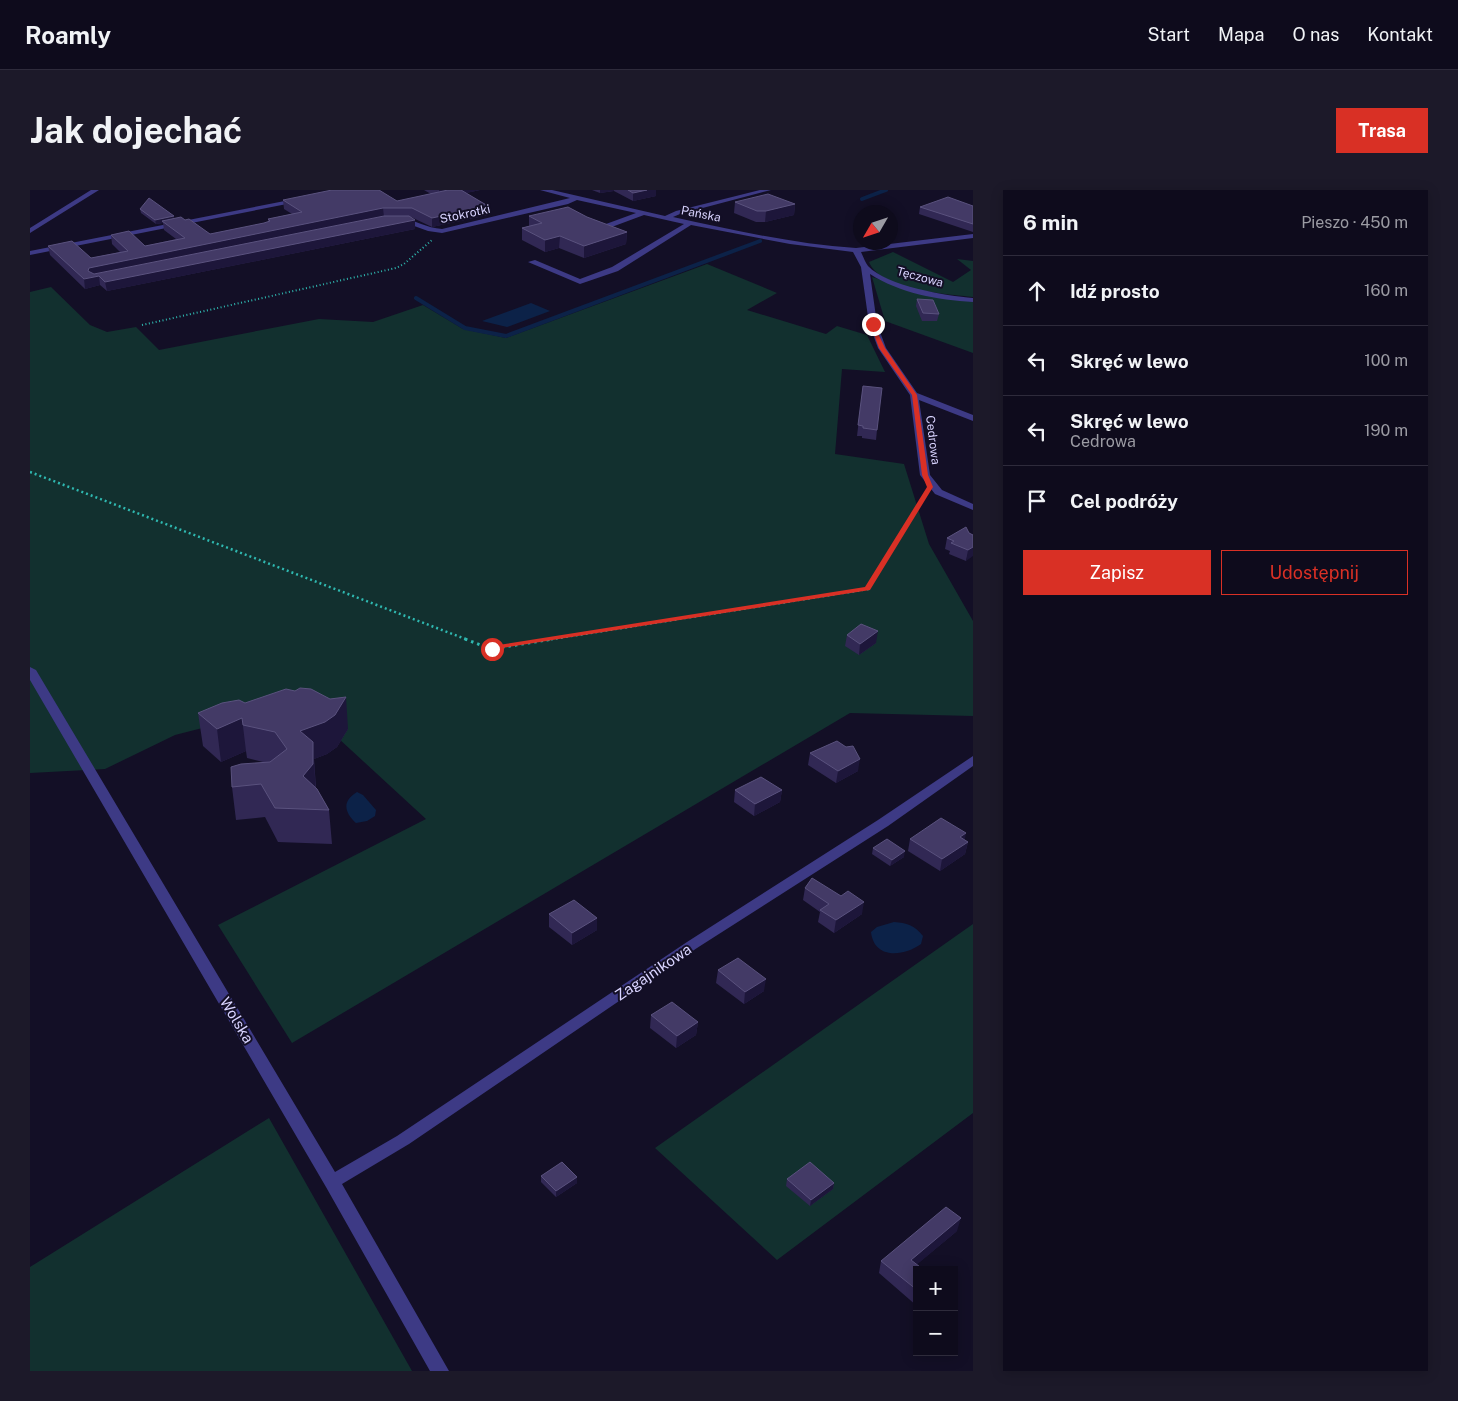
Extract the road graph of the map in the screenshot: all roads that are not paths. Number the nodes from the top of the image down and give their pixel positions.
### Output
1 (96, 190) edge
2 (543, 190) edge
3 (768, 190) edge
4 (308, 198) edge
5 (576, 198) junction
6 (643, 213) junction
7 (666, 218) junction
8 (392, 220) edge
9 (690, 223) junction
10 (609, 226) edge
11 (30, 230) edge
12 (973, 236) edge
13 (898, 245) edge
14 (853, 250) edge
15 (856, 250) edge
16 (30, 253) edge
17 (532, 262) dead end
18 (865, 267) junction
19 (973, 300) edge
20 (914, 395) junction
21 (973, 418) edge
22 (973, 507) edge
23 (30, 670) edge
24 (973, 760) edge
25 (332, 1182) junction
26 (440, 1371) edge

1 - 11 street
2 - 5 street, Pańska
3 - 7 street
4 - 16 street
5 - 6 street, Pańska
5 - 8 street, Stokrotki
6 - 7 street, Pańska
6 - 10 street
7 - 9 street, Pańska
9 - 14 street, Pańska
9 - 17 street
12 - 13 street, Pańska
15 - 18 street, Cedrowa
18 - 19 street, Tęczowa
18 - 20 street, Cedrowa
20 - 21 street, Cedrowa
20 - 22 street, Cedrowa
23 - 25 street, Wolska
24 - 25 street, Zagajnikowa
25 - 26 street, Wolska

